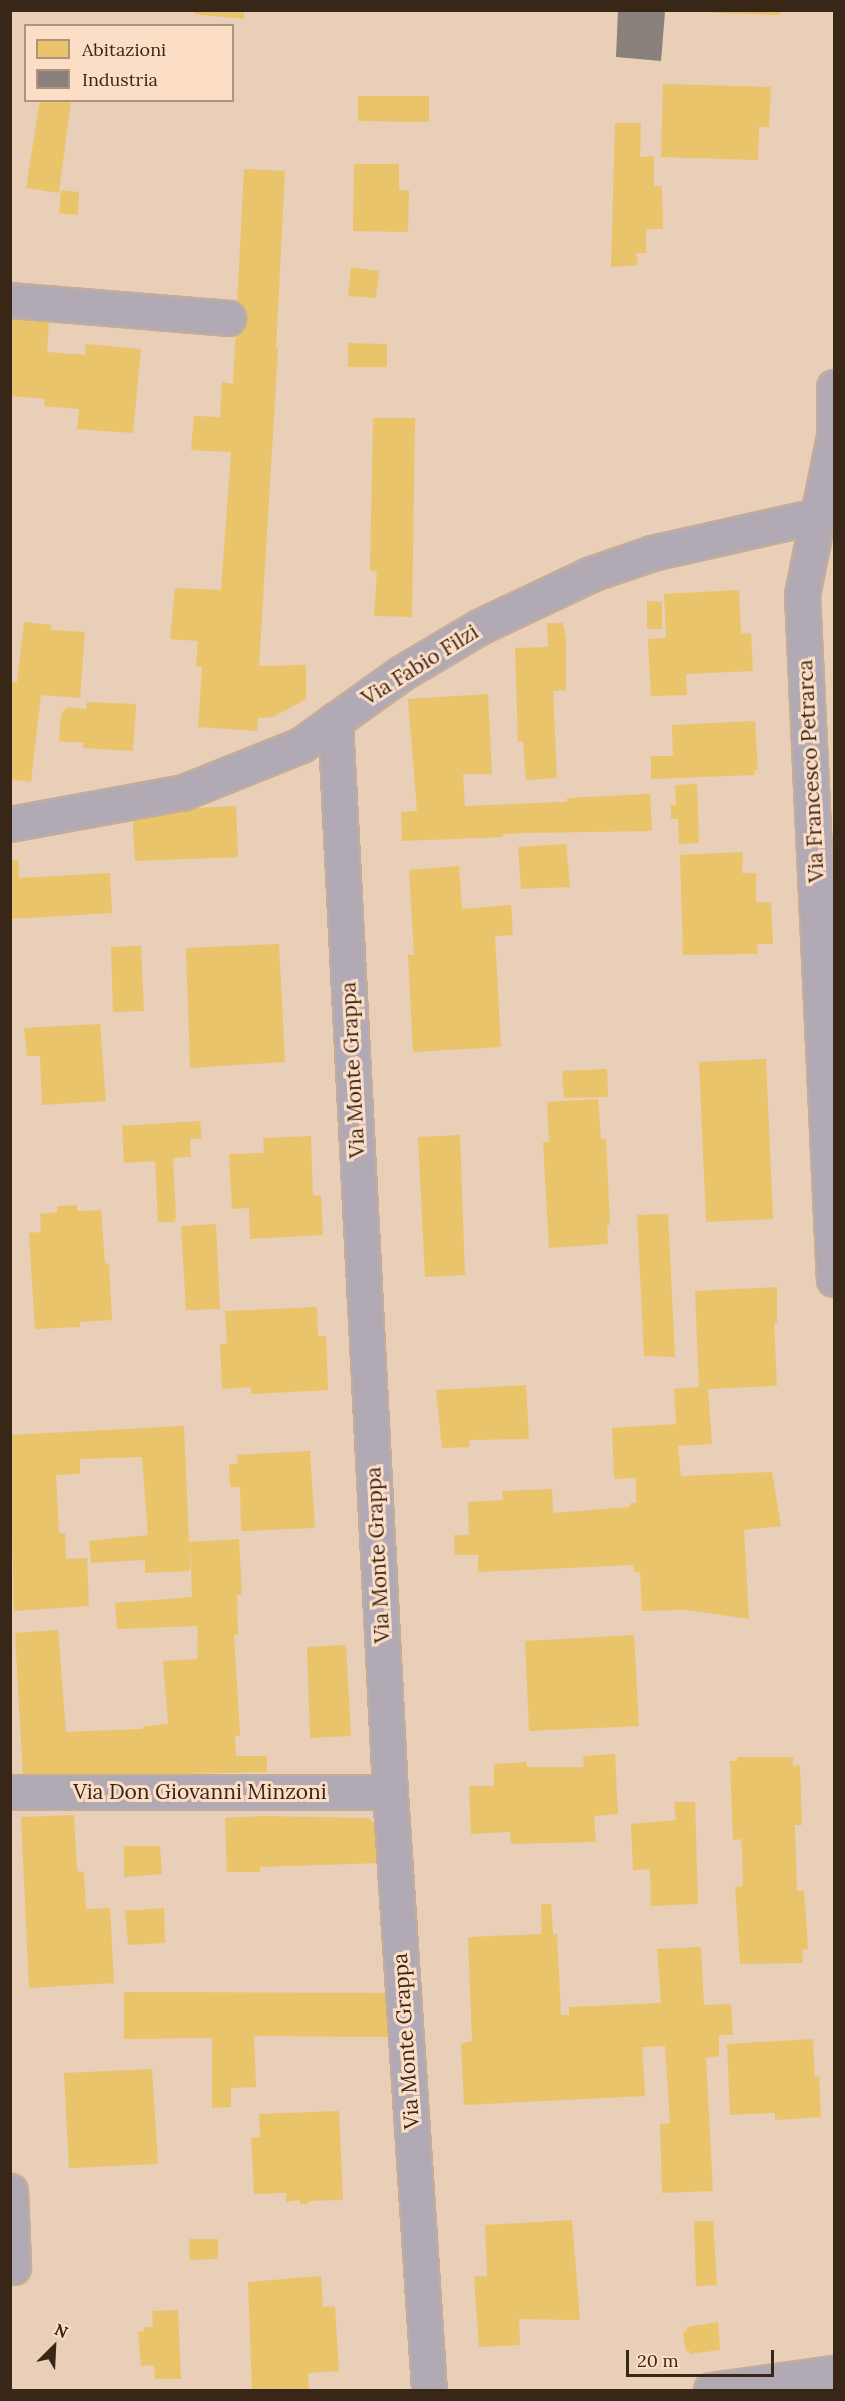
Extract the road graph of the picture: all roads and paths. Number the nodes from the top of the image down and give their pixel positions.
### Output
1 (10, 300) edge
2 (228, 318) dead end
3 (834, 387) edge
4 (826, 514) edge
5 (335, 720) junction
6 (10, 824) edge
7 (834, 1279) edge
8 (10, 1792) edge
9 (390, 1792) junction
10 (10, 2191) edge
11 (13, 2267) dead end
12 (834, 2373) edge
13 (429, 2391) edge
14 (711, 2391) edge

1 - 2 street
3 - 4 street, Via Francesco Petrarca
4 - 5 street, Via Fabio Filzi
4 - 7 street, Via Francesco Petrarca
5 - 6 street, Via Fabio Filzi
5 - 9 street, Via Monte Grappa
8 - 9 street, Via Don Giovanni Minzoni
9 - 13 street, Via Monte Grappa
10 - 11 street
12 - 14 street

